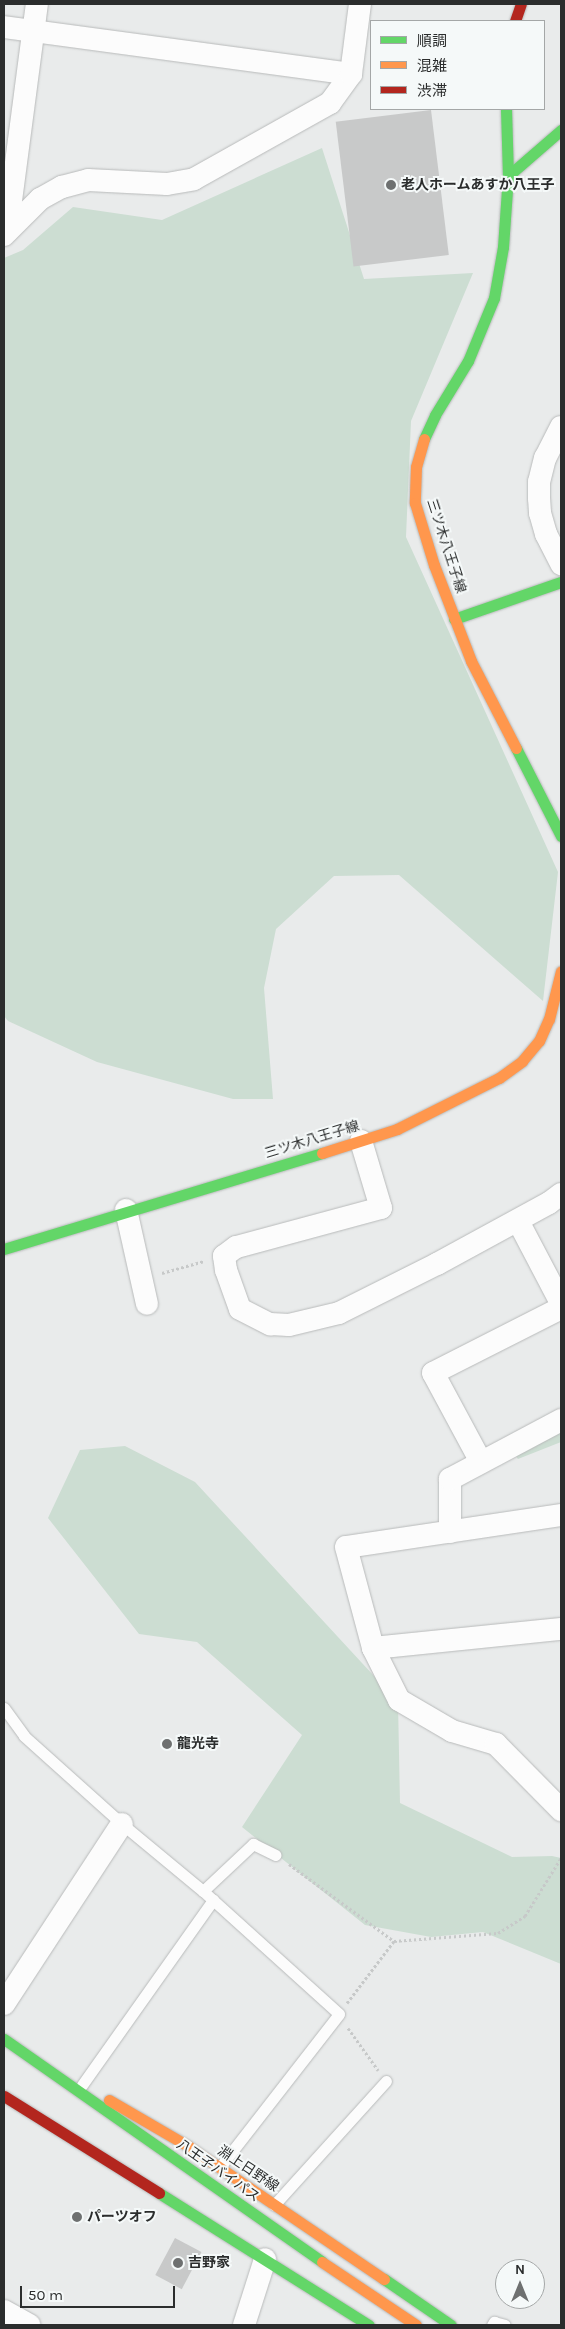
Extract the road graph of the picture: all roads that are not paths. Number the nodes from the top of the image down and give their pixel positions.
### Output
1 (38, 4) edge
2 (360, 4) edge
3 (521, 4) edge
4 (514, 20) edge
5 (4, 27) edge
6 (34, 31) junction
7 (351, 74) junction
8 (506, 110) edge
9 (561, 130) edge
10 (508, 176) junction
11 (6, 233) edge
12 (560, 432) edge
13 (561, 564) edge
14 (561, 582) edge
15 (454, 619) junction
16 (561, 836) edge
17 (561, 971) edge
18 (361, 1141) junction
19 (561, 1194) edge
20 (126, 1210) junction
21 (518, 1221) junction
22 (4, 1249) edge
23 (147, 1304) dead end
24 (561, 1304) edge
25 (561, 1308) edge
26 (561, 1420) edge
27 (482, 1462) junction
28 (561, 1516) edge
29 (450, 1532) junction
30 (561, 1629) edge
31 (373, 1648) junction
32 (4, 1708) edge
33 (561, 1810) edge
34 (122, 1824) junction
35 (276, 1855) road end
36 (203, 1891) junction
37 (212, 1900) junction
38 (4, 2004) edge
39 (4, 2039) edge
40 (20, 2050) junction
41 (386, 2081) road end
42 (82, 2085) junction
43 (4, 2096) edge
44 (220, 2167) junction
45 (274, 2204) junction
46 (265, 2259) junction
47 (4, 2311) edge
48 (29, 2325) edge
49 (244, 2325) edge
50 (369, 2325) edge
51 (416, 2325) edge
52 (451, 2325) edge
53 (492, 2325) edge
54 (505, 2325) edge

1 - 6 street
2 - 7 street
3 - 4 main road
5 - 6 street
6 - 7 street
6 - 11 street
7 - 11 street
8 - 10 main road, 三ツ木八王子線
9 - 10 main road
10 - 15 main road, 三ツ木八王子線
12 - 13 street
14 - 15 main road
15 - 16 main road, 三ツ木八王子線
17 - 18 main road, 三ツ木八王子線
18 - 20 main road, 三ツ木八王子線
18 - 21 street
19 - 21 street
20 - 22 main road, 三ツ木八王子線
20 - 23 street
21 - 24 street
25 - 27 street
26 - 27 street
27 - 29 street
28 - 29 street
29 - 31 street
30 - 31 street
31 - 33 street
32 - 34 lane
34 - 36 lane
34 - 38 street
35 - 36 lane
36 - 37 lane
37 - 42 lane
37 - 44 lane
39 - 40 main road, 八王子バイパス
40 - 42 main road, 淵上日野線
40 - 51 main road, 八王子バイパス
41 - 45 lane
42 - 44 main road, 淵上日野線
43 - 46 main road
44 - 45 main road, 淵上日野線
45 - 52 main road, 淵上日野線
46 - 49 street
46 - 50 main road
47 - 48 street
53 - 54 lane

